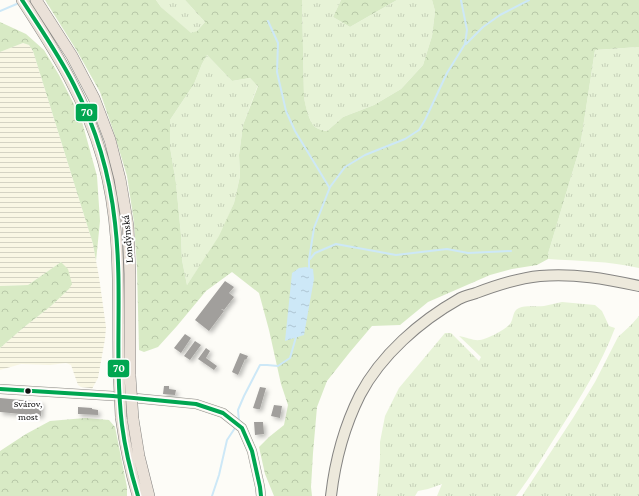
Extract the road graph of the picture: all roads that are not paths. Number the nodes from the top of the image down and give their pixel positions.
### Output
1 (22, 0) edge
2 (36, 0) edge
3 (639, 286) edge
4 (0, 388) edge
5 (146, 496) edge
6 (261, 496) edge
7 (331, 496) edge

1 - 5 highway, Londýnská, bridge
2 - 5 highway, Londýnská, bridge
3 - 7 main road
4 - 6 street

